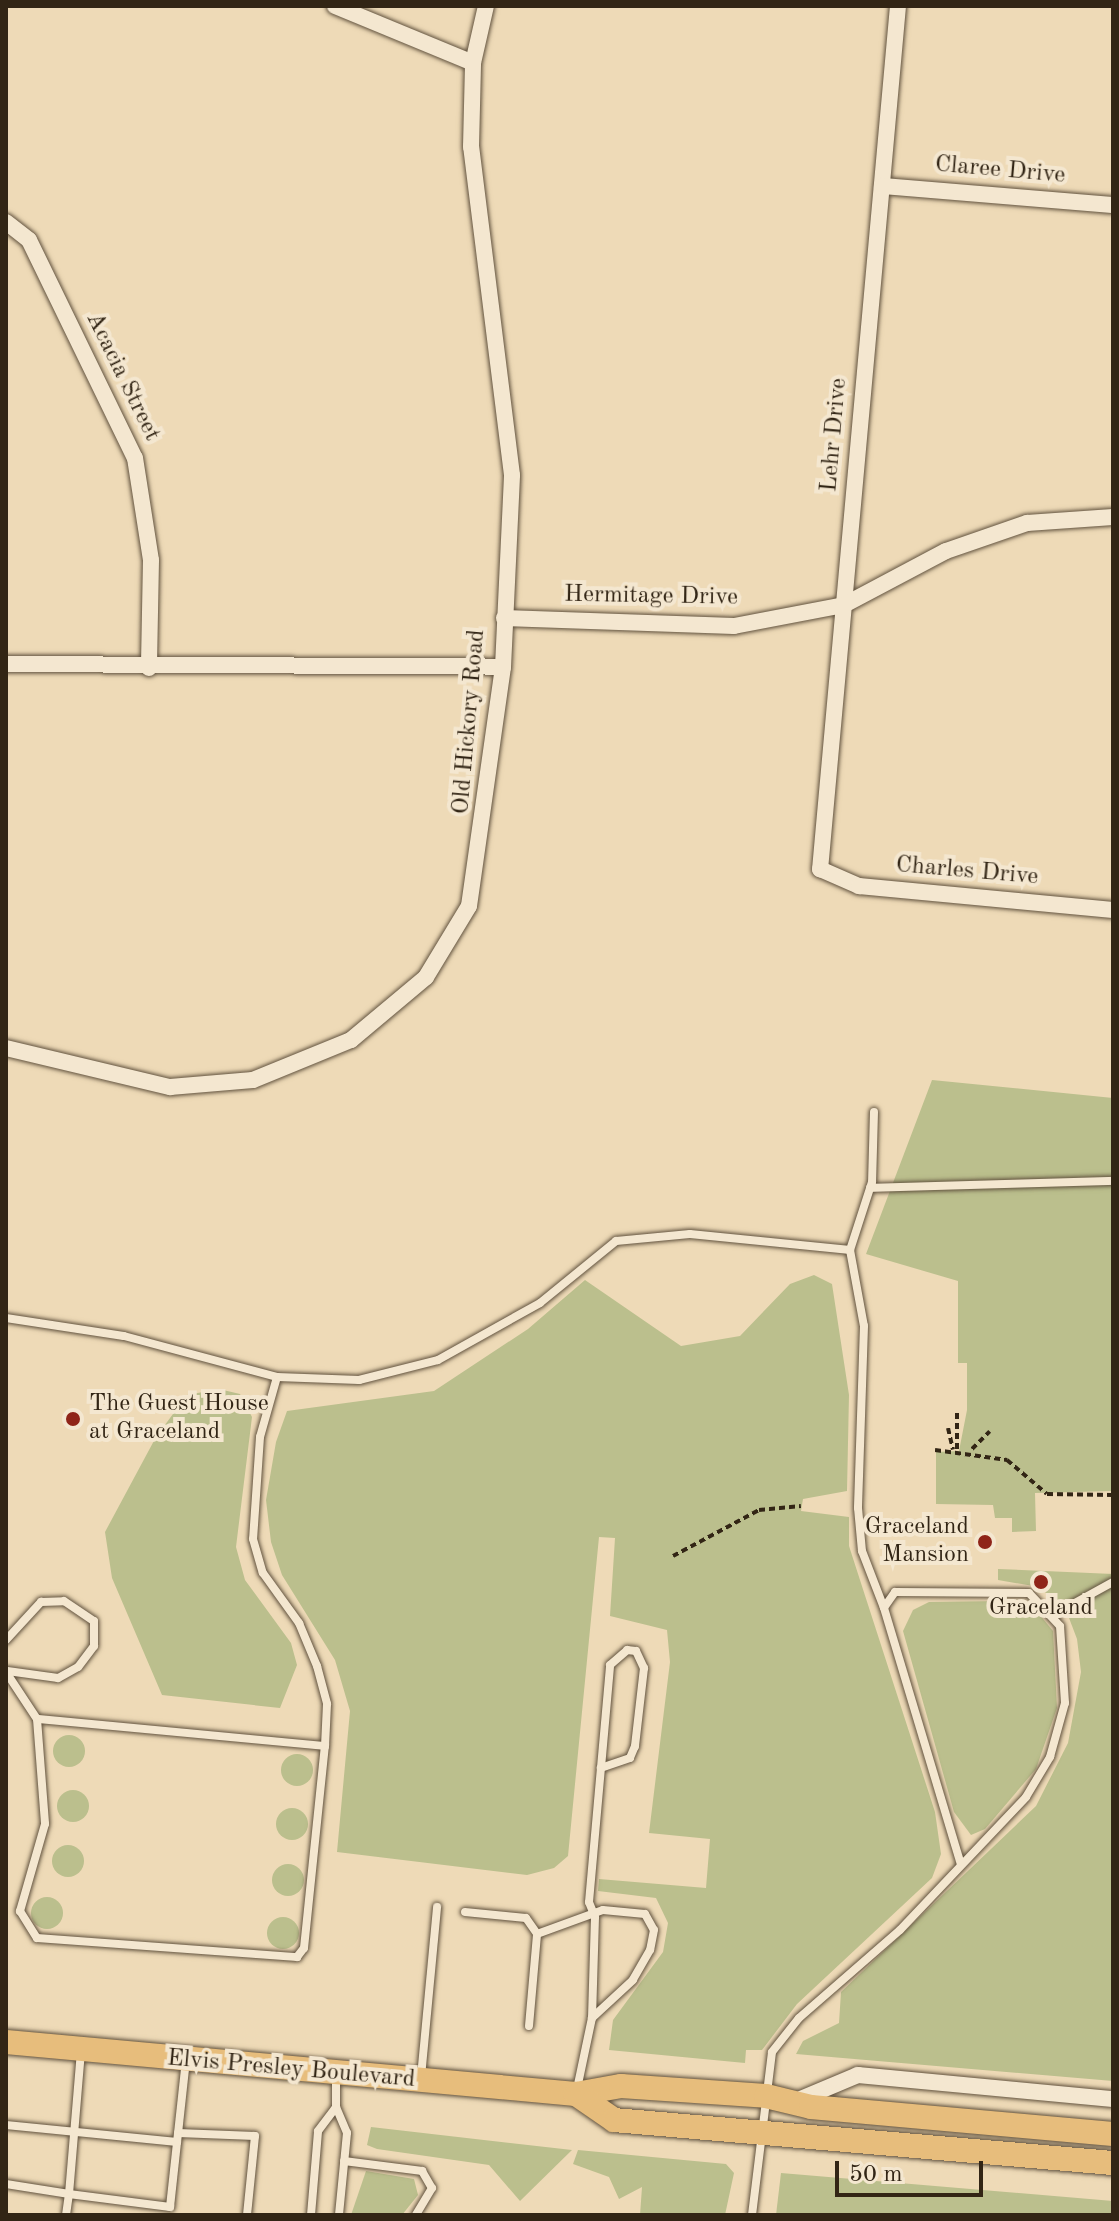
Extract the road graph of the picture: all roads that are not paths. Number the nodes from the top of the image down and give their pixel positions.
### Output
1 (335, 6) edge
2 (486, 6) edge
3 (898, 6) edge
4 (473, 63) junction
5 (882, 186) junction
6 (1113, 205) edge
7 (6, 222) edge
8 (1113, 517) edge
9 (844, 605) junction
10 (504, 618) junction
11 (6, 664) edge
12 (503, 667) junction
13 (149, 668) junction
14 (820, 869) joint
15 (1113, 910) edge
16 (6, 1048) edge
17 (874, 1112) dead end
18 (1113, 1181) edge
19 (870, 1188) junction
20 (850, 1250) junction
21 (6, 1318) edge
22 (277, 1377) junction
23 (1113, 1582) edge
24 (884, 1608) junction
25 (1053, 1615) junction
26 (6, 1640) edge
27 (6, 1671) edge
28 (37, 1719) junction
29 (325, 1746) junction
30 (601, 1768) junction
31 (961, 1864) junction
32 (437, 1907) dead end
33 (465, 1912) dead end
34 (595, 1917) junction
35 (537, 1934) junction
36 (592, 2018) junction
37 (529, 2026) dead end
38 (6, 2042) edge
39 (81, 2050) junction
40 (186, 2060) junction
41 (336, 2073) junction
42 (421, 2082) junction
43 (576, 2094) junction
44 (766, 2096) junction
45 (801, 2099) junction
46 (1113, 2099) edge
47 (336, 2107) junction
48 (6, 2125) edge
49 (74, 2131) junction
50 (761, 2132) junction
51 (1113, 2134) edge
52 (177, 2138) junction
53 (344, 2161) junction
54 (1113, 2163) edge
55 (6, 2184) edge
56 (69, 2194) junction
57 (66, 2215) edge
58 (247, 2215) edge
59 (311, 2215) edge
60 (339, 2215) edge
61 (416, 2215) edge
62 (752, 2215) edge

1 - 4 street
2 - 4 street, Old Hickory Road
3 - 5 street, Lehr Drive
4 - 10 street, Old Hickory Road
5 - 6 street, Claree Drive
5 - 9 street, Lehr Drive
7 - 13 street, Acacia Street
8 - 9 street, Hermitage Drive
9 - 10 street, Hermitage Drive
9 - 14 street, Lehr Drive
10 - 12 street, Old Hickory Road
11 - 13 street
12 - 13 street
12 - 16 street, Old Hickory Road
14 - 15 street, Charles Drive
17 - 19 lane
18 - 19 lane
19 - 20 lane
20 - 22 lane
20 - 24 lane
21 - 22 lane
22 - 29 lane
23 - 25 lane
24 - 25 lane
24 - 31 lane
25 - 31 lane
26 - 27 lane
27 - 28 lane
28 - 29 lane
28 - 29 lane
30 - 30 lane
30 - 34 lane
31 - 44 lane
32 - 42 lane
33 - 35 lane
34 - 35 lane
34 - 36 lane
34 - 36 lane
35 - 37 lane
36 - 43 lane
38 - 39 main road, Elvis Presley Boulevard
39 - 40 main road, Elvis Presley Boulevard
39 - 49 lane
40 - 41 main road, Elvis Presley Boulevard
40 - 52 lane
41 - 42 main road, Elvis Presley Boulevard
41 - 47 lane
42 - 43 main road, Elvis Presley Boulevard
43 - 44 main road, Elvis Presley Boulevard
43 - 50 main road, Elvis Presley Boulevard
44 - 45 main road, Elvis Presley Boulevard
44 - 50 lane
45 - 46 street
45 - 51 main road, Elvis Presley Boulevard
47 - 53 lane
47 - 59 lane
48 - 49 lane
49 - 52 lane
49 - 56 lane
50 - 54 main road, Elvis Presley Boulevard
50 - 62 lane
52 - 56 lane
52 - 58 lane
53 - 60 lane
53 - 61 lane
55 - 56 lane
56 - 57 lane

